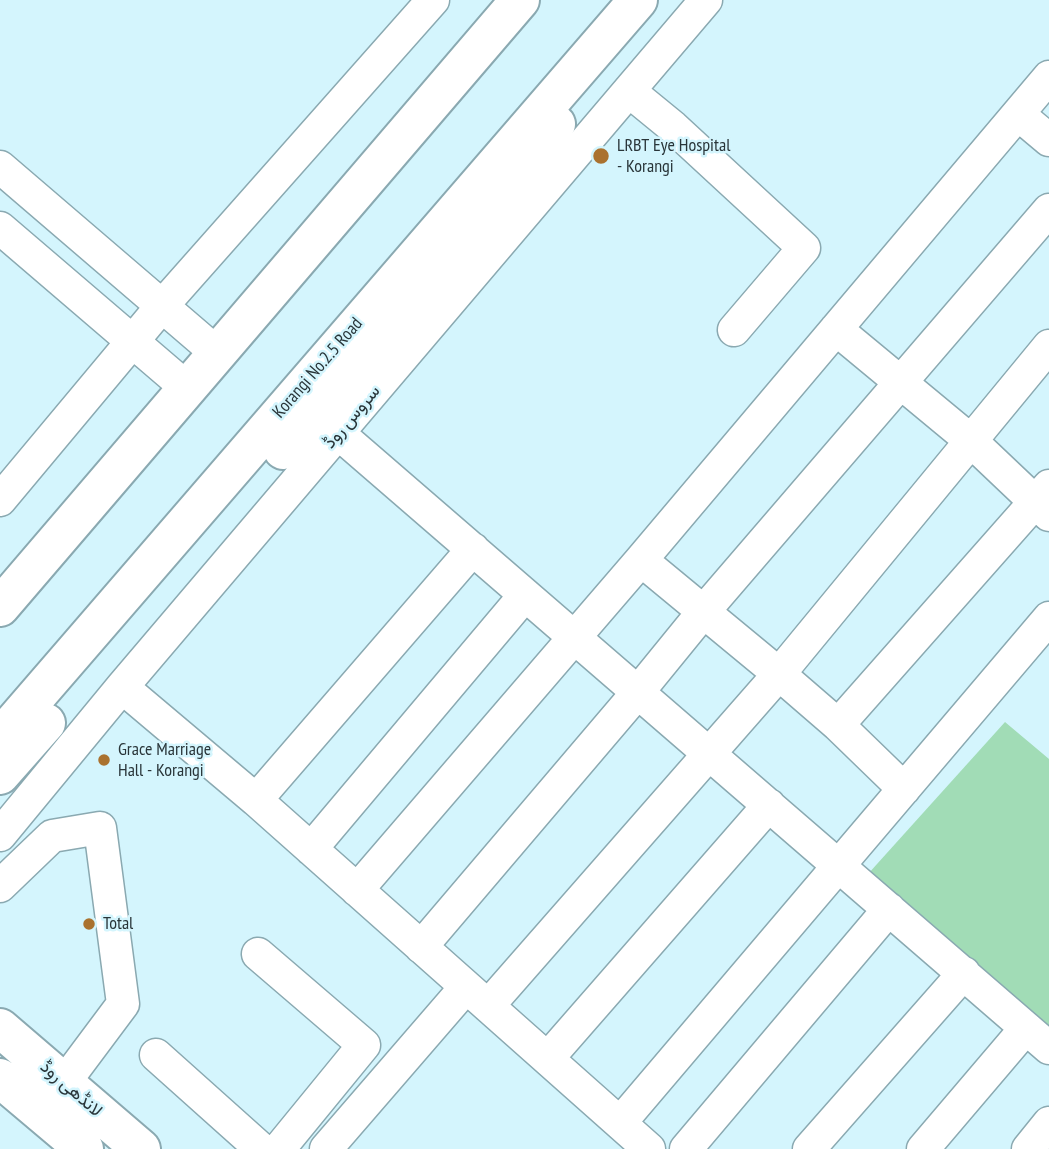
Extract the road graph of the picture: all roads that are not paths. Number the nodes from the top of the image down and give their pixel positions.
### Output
1 (433, 0) edge
2 (520, 0) edge
3 (638, 0) edge
4 (706, 0) edge
5 (578, 70) junction
6 (1049, 77) edge
7 (629, 91) junction
8 (1018, 114) junction
9 (1049, 140) edge
10 (0, 167) edge
11 (1049, 210) edge
12 (0, 228) edge
13 (162, 306) junction
14 (836, 329) junction
15 (734, 330) dead end
16 (133, 342) junction
17 (1049, 346) edge
18 (218, 355) junction
19 (902, 383) junction
20 (188, 389) junction
21 (338, 433) junction
22 (970, 440) junction
23 (0, 500) edge
24 (1044, 501) edge
25 (473, 549) junction
26 (641, 559) junction
27 (525, 595) junction
28 (0, 607) edge
29 (704, 611) junction
30 (1049, 618) edge
31 (575, 637) junction
32 (779, 674) junction
33 (122, 687) junction
34 (638, 692) junction
35 (838, 725) junction
36 (0, 738) edge
37 (710, 754) junction
38 (0, 775) edge
39 (904, 789) junction
40 (256, 800) junction
41 (769, 805) junction
42 (24, 806) junction
43 (0, 835) edge
44 (52, 836) junction
45 (311, 849) junction
46 (839, 866) junction
47 (0, 886) edge
48 (357, 890) junction
49 (889, 909) junction
50 (421, 947) junction
51 (258, 954) dead end
52 (964, 974) junction
53 (477, 996) junction
54 (0, 1028) edge
55 (1038, 1038) edge
56 (156, 1055) dead end
57 (548, 1058) junction
58 (0, 1078) edge
59 (64, 1083) junction
60 (620, 1123) junction
61 (84, 1149) edge
62 (141, 1149) edge
63 (261, 1149) edge
64 (279, 1149) edge
65 (326, 1149) edge
66 (649, 1149) edge
67 (686, 1149) edge
68 (809, 1149) edge
69 (923, 1149) edge

1 - 13 street
2 - 18 main road
3 - 5 main road, Korangi No.2.5 Road
4 - 7 street, سروس روڈ
5 - 36 main road, Korangi No.2.5 Road
5 - 38 main road
6 - 8 street
7 - 15 street
7 - 21 street, سروس روڈ
8 - 9 street
8 - 14 street
10 - 13 street
11 - 19 street
12 - 16 street
13 - 16 street
13 - 18 street
14 - 19 street
14 - 26 street
16 - 20 street
16 - 23 street
17 - 22 street
18 - 20 main road
19 - 22 street
19 - 29 street
20 - 28 main road
21 - 25 street
21 - 33 street, سروس روڈ
22 - 24 street
22 - 32 street
24 - 35 street
25 - 27 street
25 - 40 street
26 - 29 street
26 - 31 street
27 - 31 street
27 - 45 street
29 - 32 street
29 - 34 street
30 - 39 street
31 - 34 street
31 - 48 street
32 - 35 street
32 - 37 street
33 - 40 street
33 - 42 street, سروس روڈ
34 - 37 street
34 - 50 street
35 - 39 street
37 - 41 street
37 - 53 street
39 - 46 street
40 - 45 street
41 - 46 street
41 - 57 street
42 - 43 street, سروس روڈ
42 - 44 street
44 - 47 street
44 - 59 street
45 - 48 street
46 - 49 street
46 - 60 street
48 - 50 street
49 - 52 street
49 - 67 street
50 - 53 street
51 - 64 street
52 - 55 street
52 - 68 street
53 - 57 street
53 - 65 street
54 - 59 main road, لانڈھی روڈ
55 - 69 street
56 - 63 street
57 - 60 street
58 - 61 main road, لانڈھی روڈ
59 - 62 main road, لانڈھی روڈ
60 - 66 street

